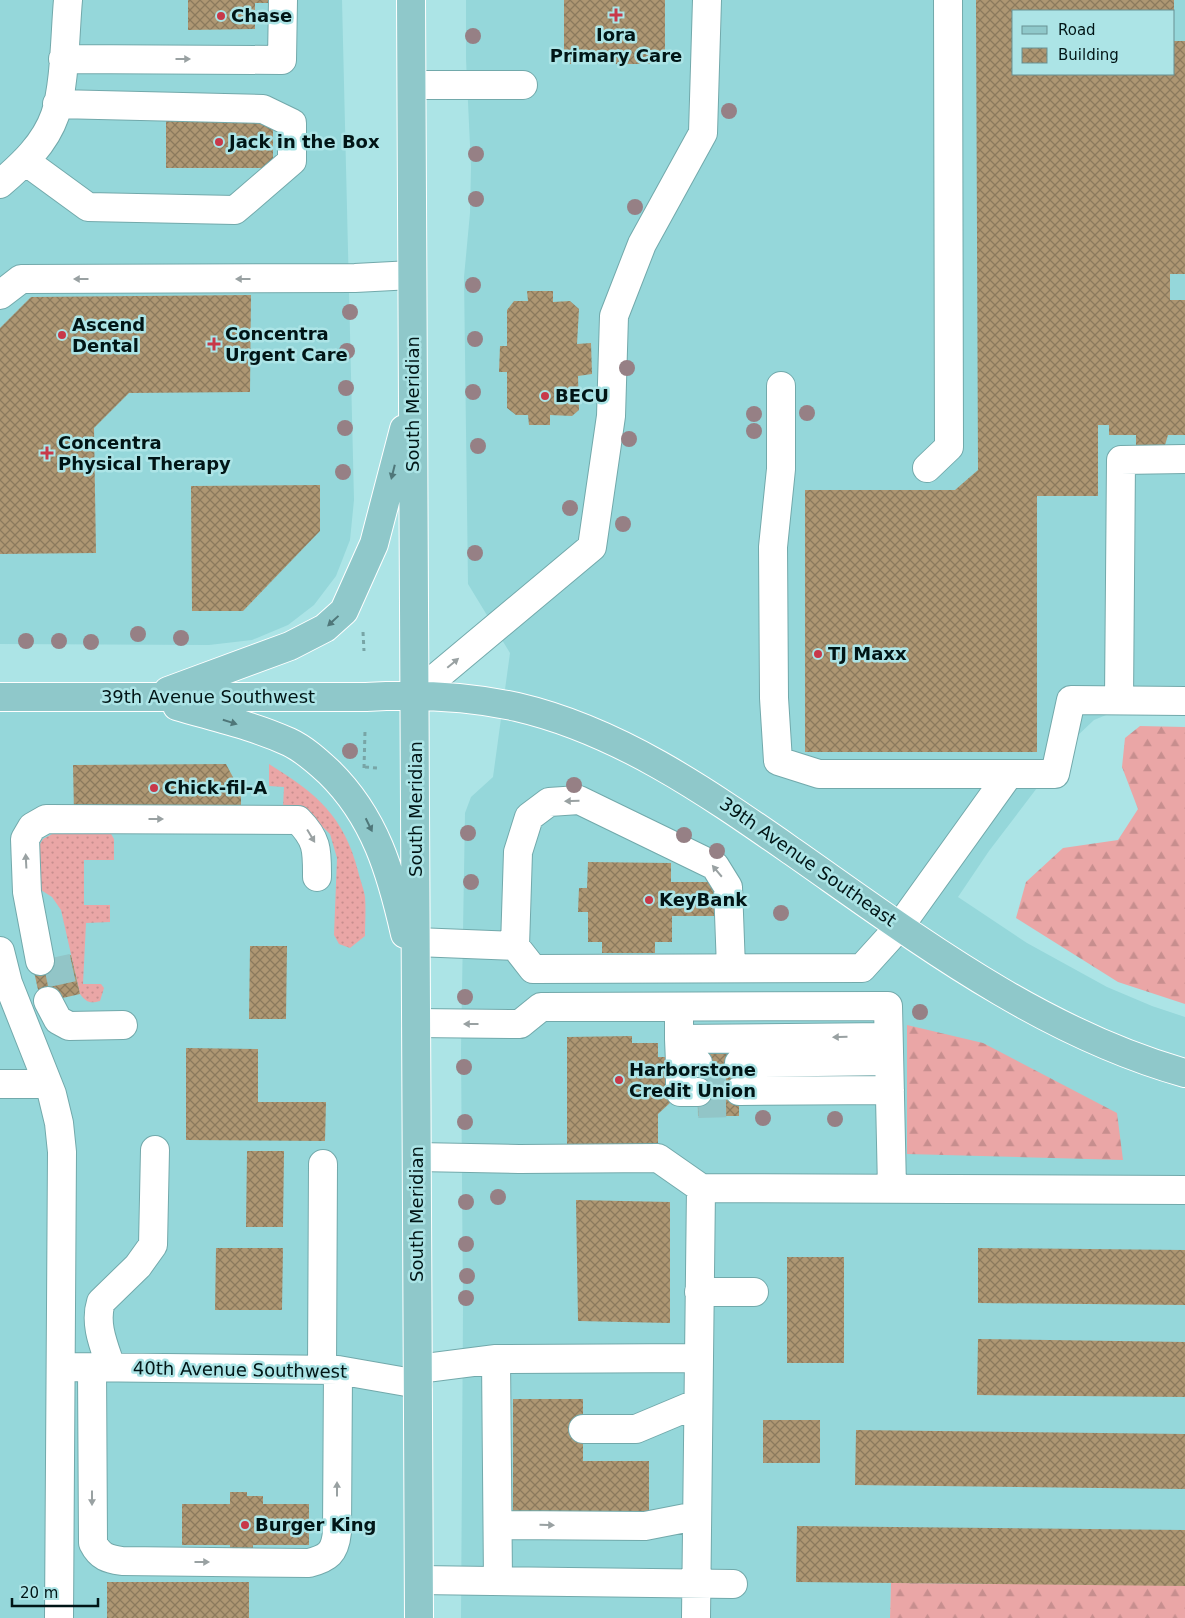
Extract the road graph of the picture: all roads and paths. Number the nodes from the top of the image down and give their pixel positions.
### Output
1 (68, 0) edge
2 (283, 0) edge
3 (411, 0) edge
4 (707, 0) edge
5 (948, 0) edge
6 (63, 59) junction
7 (412, 85) junction
8 (523, 85) dead end
9 (57, 104) junction
10 (25, 161) junction
11 (0, 184) edge
12 (412, 275) junction
13 (0, 294) edge
14 (781, 386) dead end
15 (414, 391) junction
16 (1185, 459) edge
17 (926, 468) dead end
18 (415, 694) junction
19 (0, 697) edge
20 (150, 697) junction
21 (1119, 700) junction
22 (1185, 701) edge
23 (365, 731) dead end
24 (364, 767) junction
25 (376, 768) dead end
26 (358, 772) dead end
27 (1009, 774) junction
28 (318, 877) dead end
29 (900, 926) junction
30 (416, 942) junction
31 (515, 946) junction
32 (0, 951) edge
33 (48, 959) tunnel mouth
34 (731, 968) junction
35 (416, 987) junction
36 (57, 1000) dead end
37 (679, 1007) junction
38 (124, 1017) dead end
39 (416, 1023) junction
40 (889, 1073) junction
41 (1185, 1073) edge
42 (0, 1084) edge
43 (48, 1084) junction
44 (155, 1150) dead end
45 (417, 1157) junction
46 (323, 1164) dead end
47 (700, 1188) junction
48 (892, 1188) junction
49 (1185, 1190) edge
50 (699, 1292) junction
51 (754, 1292) dead end
52 (699, 1358) junction
53 (496, 1359) junction
54 (61, 1367) junction
55 (102, 1367) junction
56 (330, 1369) junction
57 (418, 1377) junction
58 (698, 1403) junction
59 (583, 1430) dead end
60 (696, 1516) junction
61 (498, 1525) junction
62 (419, 1580) junction
63 (498, 1581) junction
64 (695, 1583) junction
65 (733, 1584) dead end
66 (59, 1618) edge
67 (419, 1618) edge
68 (696, 1618) edge

1 - 6 street
6 -> 2 street
3 - 7 main road, South Meridian
18 -> 4 street
5 - 17 street
6 - 9 street
7 - 8 street
7 - 12 main road, South Meridian
9 - 10 street
9 - 10 street
10 - 11 street
12 -> 13 street
12 - 15 main road, South Meridian
14 - 27 street
15 - 18 main road, South Meridian
15 -> 20 main road
16 - 21 street
18 - 20 main road, 39th Avenue Southwest
18 - 29 main road, 39th Avenue Southeast
18 - 30 main road, South Meridian
19 - 20 main road, 39th Avenue Southwest
20 -> 35 main road
21 - 22 street
21 - 27 street
23 - 24 path
24 - 25 path
24 - 26 path
27 - 29 street
33 -> 28 street
29 - 34 street
29 - 41 main road, 39th Avenue Southeast
30 - 31 street
30 - 35 main road, South Meridian
31 - 34 street
34 -> 31 street
32 - 43 street
35 - 39 main road, South Meridian
36 - 38 street
37 -> 39 street
40 -> 37 street
37 - 40 street
39 - 45 main road, South Meridian
40 - 40 street
40 - 48 street
42 - 43 street
43 - 54 street
44 - 55 street
45 - 47 street
45 - 57 main road, South Meridian
46 - 56 street
47 - 48 street
47 - 50 street
48 - 49 street
50 - 51 street
50 - 52 street
52 - 53 street, 40th Avenue Southwest
52 - 58 street
53 - 57 street, 40th Avenue Southwest
53 - 61 street
54 - 55 street, 40th Avenue Southwest
54 - 66 street
55 - 56 street, 40th Avenue Southwest
55 -> 56 street
56 - 57 street, 40th Avenue Southwest
57 - 62 main road, South Meridian
58 - 59 street
58 - 60 street
61 -> 60 street
60 - 64 street
61 - 63 street
62 - 63 street
62 - 67 main road, South Meridian
63 - 64 street
64 - 65 street
64 - 68 street

